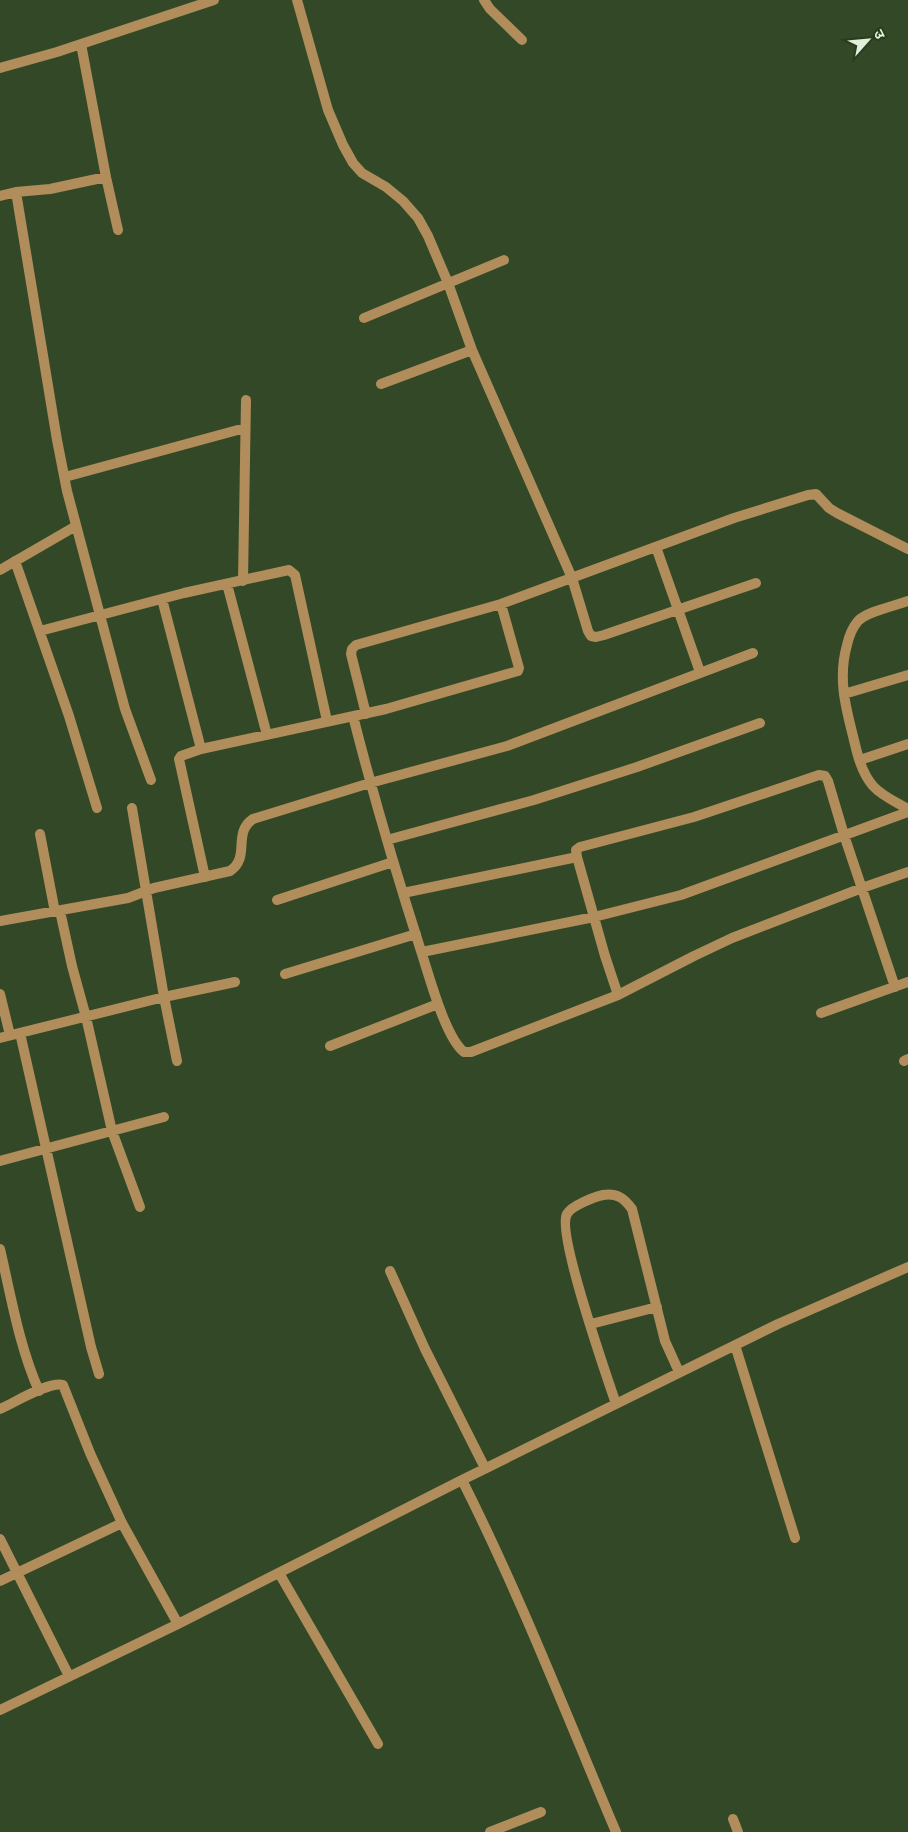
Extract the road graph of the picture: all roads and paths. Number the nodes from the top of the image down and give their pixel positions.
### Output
1 (214, 0) edge
2 (297, 0) edge
3 (484, 0) edge
4 (522, 40) dead end
5 (81, 44) junction
6 (0, 68) edge
7 (106, 177) junction
8 (16, 192) junction
9 (0, 196) edge
10 (118, 230) dead end
11 (504, 260) dead end
12 (448, 283) junction
13 (364, 318) dead end
14 (472, 350) junction
15 (381, 384) dead end
16 (246, 400) dead end
17 (245, 428) junction
18 (65, 477) junction
19 (76, 526) junction
20 (656, 547) junction
21 (908, 548) edge
22 (15, 561) junction
23 (0, 570) edge
24 (572, 578) junction
25 (242, 581) junction
26 (756, 583) dead end
27 (227, 584) junction
28 (162, 599) junction
29 (908, 601) edge
30 (502, 604) junction
31 (678, 609) junction
32 (100, 615) junction
33 (40, 631) junction
34 (753, 653) dead end
35 (700, 672) junction
36 (908, 675) edge
37 (844, 694) junction
38 (366, 714) junction
39 (353, 716) junction
40 (327, 721) junction
41 (760, 723) dead end
42 (267, 735) junction
43 (908, 744) edge
44 (201, 749) junction
45 (860, 760) junction
46 (151, 780) dead end
47 (370, 783) junction
48 (97, 808) dead end
49 (132, 808) dead end
50 (908, 809) edge
51 (908, 812) edge
52 (40, 834) dead end
53 (844, 835) junction
54 (386, 840) junction
55 (577, 857) junction
56 (393, 862) junction
57 (908, 872) edge
58 (205, 877) junction
59 (862, 888) junction
60 (147, 892) junction
61 (403, 893) junction
62 (277, 900) dead end
63 (58, 912) junction
64 (594, 917) junction
65 (0, 921) edge
66 (416, 934) junction
67 (422, 952) junction
68 (285, 974) dead end
69 (235, 982) dead end
70 (908, 982) edge
71 (895, 987) junction
72 (0, 994) edge
73 (618, 995) junction
74 (164, 997) junction
75 (438, 1004) junction
76 (821, 1013) dead end
77 (86, 1017) junction
78 (10, 1035) edge
79 (330, 1046) dead end
80 (177, 1062) dead end
81 (164, 1117) dead end
82 (112, 1131) junction
83 (46, 1149) junction
84 (0, 1161) edge
85 (140, 1207) dead end
86 (0, 1249) edge
87 (908, 1267) edge
88 (3, 1272) edge
89 (390, 1272) dead end
90 (657, 1307) junction
91 (591, 1324) junction
92 (735, 1345) junction
93 (679, 1372) junction
94 (99, 1374) dead end
95 (39, 1391) junction
96 (616, 1404) junction
97 (0, 1409) edge
98 (485, 1468) junction
99 (462, 1480) junction
100 (122, 1523) junction
101 (795, 1538) dead end
102 (0, 1539) edge
103 (17, 1573) junction
104 (279, 1573) junction
105 (0, 1581) edge
106 (178, 1624) junction
107 (69, 1676) junction
108 (0, 1710) edge
109 (378, 1744) dead end
110 (541, 1812) dead end
111 (733, 1819) dead end
112 (490, 1832) edge
113 (616, 1832) edge
114 (738, 1832) edge

1 - 5 street
2 - 12 street
3 - 4 street
5 - 6 street
5 - 7 street
7 - 8 street
7 - 10 street
8 - 9 street
8 - 18 street
11 - 12 street
12 - 13 street
12 - 14 street
14 - 15 street
14 - 24 street
16 - 17 street
17 - 18 street
17 - 25 street
18 - 19 street
19 - 22 street
19 - 32 street
20 - 21 street
20 - 24 street
20 - 31 street
22 - 23 street
22 - 33 street
24 - 30 street
24 - 31 street
25 - 27 street
25 - 40 street
26 - 31 street
27 - 28 street
27 - 42 street
28 - 32 street
28 - 44 street
29 - 37 street
30 - 38 street
30 - 38 street
31 - 35 street
32 - 33 street
32 - 46 street
33 - 48 street
34 - 35 street
35 - 47 street
36 - 37 street
37 - 45 street
38 - 39 street
39 - 40 street
39 - 47 street
40 - 42 street
41 - 54 street
42 - 44 street
43 - 45 street
44 - 58 street
45 - 50 street
47 - 54 street
47 - 58 street
49 - 60 street
51 - 53 street
52 - 63 street
53 - 55 street
53 - 59 street
53 - 64 street
54 - 56 street
55 - 61 street
55 - 64 street
56 - 61 street
56 - 62 street
57 - 59 street
58 - 60 street
59 - 71 street
59 - 73 street
60 - 63 street
60 - 74 street
61 - 66 street
63 - 65 street
63 - 77 street
64 - 67 street
64 - 73 street
66 - 67 street
66 - 68 street
67 - 75 street
69 - 74 street
70 - 71 street
71 - 76 street
72 - 78 street
73 - 75 street
74 - 77 street
74 - 80 street
75 - 79 street
77 - 78 street
77 - 82 street
78 - 83 street
81 - 82 street
82 - 83 street
82 - 85 street
83 - 84 street
83 - 94 street
86 - 88 street
87 - 92 street
88 - 95 street
89 - 98 street
90 - 91 street
90 - 91 street
90 - 93 street
91 - 96 street
92 - 93 street
92 - 101 street
93 - 96 street
95 - 97 street
95 - 100 street
96 - 98 street
98 - 99 street
99 - 104 street
99 - 113 street
100 - 103 street
100 - 106 street
102 - 103 street
103 - 105 street
103 - 107 street
104 - 106 street
104 - 109 street
106 - 107 street
107 - 108 street
110 - 112 street
111 - 114 street

